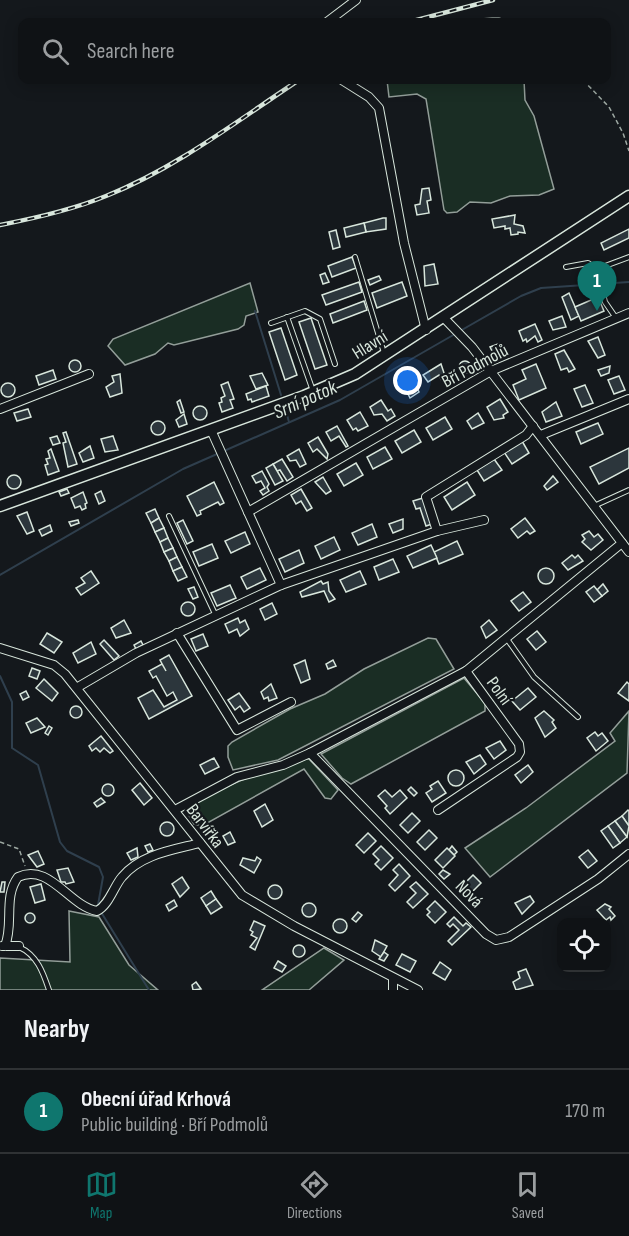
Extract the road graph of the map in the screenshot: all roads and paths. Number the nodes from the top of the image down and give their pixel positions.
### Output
1 (356, 0) edge
2 (332, 18) edge
3 (348, 84) edge
4 (587, 84) edge
5 (629, 151) edge
6 (629, 196) edge
7 (355, 257) dead end
8 (629, 257) edge
9 (566, 267) dead end
10 (597, 269) junction
11 (629, 313) edge
12 (287, 317) junction
13 (444, 318) junction
14 (616, 318) junction
15 (271, 323) dead end
16 (426, 330) junction
17 (385, 357) junction
18 (335, 364) dead end
19 (490, 371) junction
20 (89, 374) dead end
21 (314, 392) junction
22 (629, 399) edge
23 (0, 409) edge
24 (533, 426) junction
25 (211, 430) junction
26 (541, 435) junction
27 (629, 490) edge
28 (0, 506) edge
29 (594, 506) junction
30 (248, 512) junction
31 (169, 516) dead end
32 (484, 520) dead end
33 (437, 531) junction
34 (622, 543) junction
35 (629, 552) edge
36 (281, 585) junction
37 (216, 617) junction
38 (177, 633) junction
39 (506, 638) junction
40 (0, 648) edge
41 (466, 671) junction
42 (78, 687) junction
43 (291, 702) dead end
44 (578, 717) dead end
45 (310, 753) junction
46 (175, 810) junction
47 (438, 810) dead end
48 (0, 842) edge
49 (200, 843) junction
50 (629, 854) edge
51 (28, 874) junction
52 (2, 946) edge
53 (19, 946) joint
54 (393, 978) junction
55 (49, 990) edge
56 (393, 990) edge
57 (418, 990) edge

1 - 2 street
3 - 16 street
4 - 5 path
6 - 13 street, Hlavní
7 - 17 lane
8 - 10 lane
9 - 10 lane
10 - 14 lane
11 - 14 street, Bří Podmolů
12 - 15 lane
12 - 18 lane
12 - 21 lane
13 - 16 street, Hlavní
13 - 19 street
14 - 19 street, Bří Podmolů
16 - 17 street, Hlavní
17 - 21 street, Hlavní
19 - 24 street
19 - 30 street, Bří Podmolů
20 - 23 street
21 - 25 street, Hlavní
22 - 26 street
24 - 26 street
24 - 33 street
25 - 28 street, Hlavní
25 - 30 street
26 - 29 street
27 - 29 lane
29 - 34 street
30 - 36 street
31 - 37 lane
32 - 33 street
33 - 36 street
34 - 35 street
34 - 39 street, Polní
36 - 37 street
37 - 38 street
38 - 42 street
38 - 43 street
39 - 41 street, Polní
39 - 44 lane
40 - 42 street, Barvířka
41 - 45 street
41 - 47 street, Polní
42 - 46 street, Barvířka
45 - 46 street
45 - 50 street, Nová
46 - 49 street, Barvířka
48 - 51 path
49 - 51 street
49 - 54 street, Barvířka
51 - 52 street
52 - 53 street
53 - 55 lane
54 - 56 street
54 - 57 street, Barvířka

